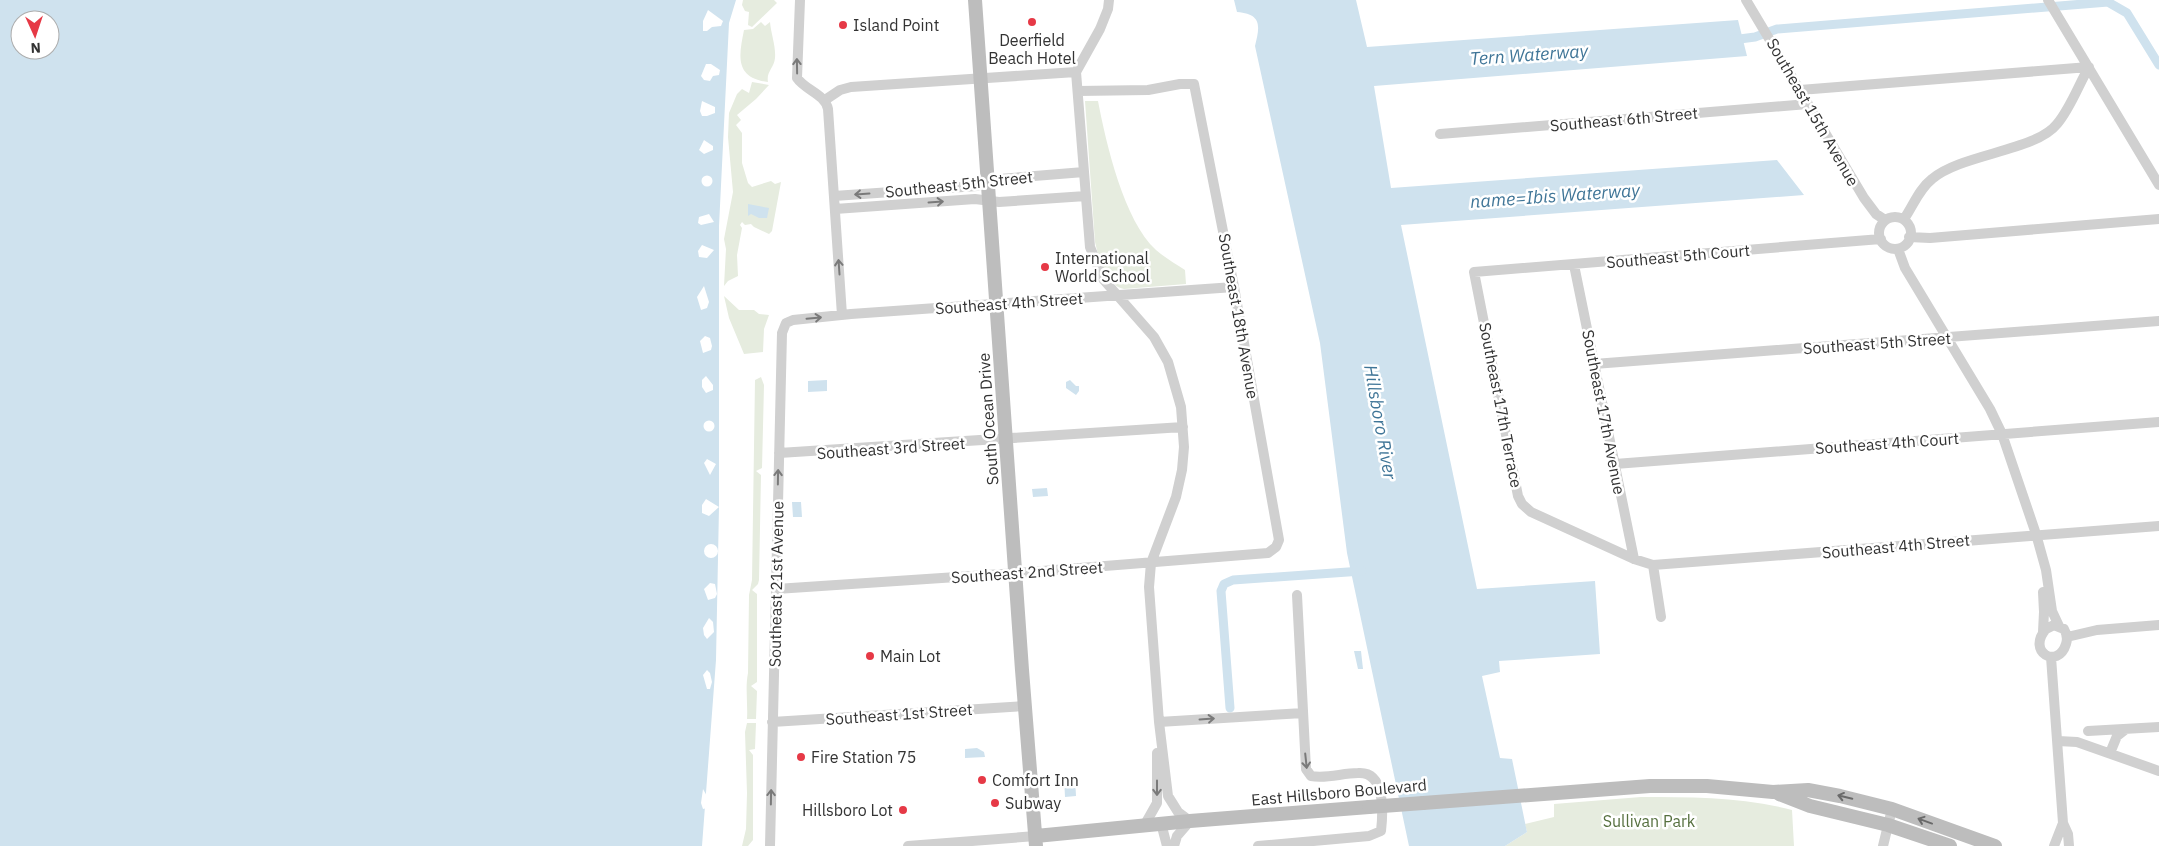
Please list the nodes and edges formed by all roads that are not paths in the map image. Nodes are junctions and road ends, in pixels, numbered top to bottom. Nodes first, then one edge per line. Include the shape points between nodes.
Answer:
1 (800, 0) edge
2 (975, 0) edge
3 (1109, 0) edge
4 (1746, 0) edge
5 (2048, 0) edge
6 (2089, 67) junction
7 (1076, 72) junction
8 (981, 78) junction
9 (1800, 90) junction
10 (1078, 91) junction
11 (825, 100) junction
12 (1808, 104) junction
13 (1440, 134) dead end
14 (1084, 172) junction
15 (988, 182) junction
16 (2159, 185) edge
17 (834, 196) junction
18 (1086, 196) junction
19 (990, 201) junction
20 (835, 209) junction
21 (2159, 219) edge
22 (1884, 220) junction
23 (1904, 220) junction
24 (1909, 237) junction
25 (1881, 239) junction
26 (1898, 249) junction
27 (1574, 265) junction
28 (1474, 272) joint
29 (1234, 287) junction
30 (1116, 296) junction
31 (996, 304) junction
32 (842, 315) junction
33 (2159, 321) edge
34 (786, 324) joint
35 (1947, 338) junction
36 (1594, 364) junction
37 (2159, 422) edge
38 (1183, 428) junction
39 (2002, 434) junction
40 (1007, 440) junction
41 (779, 454) junction
42 (1615, 464) junction
43 (2159, 526) edge
44 (2036, 534) junction
45 (1276, 547) joint
46 (1634, 559) junction
47 (1151, 563) junction
48 (1653, 565) junction
49 (1017, 573) junction
50 (776, 589) junction
51 (1297, 595) dead end
52 (1661, 617) dead end
53 (2059, 626) junction
54 (2159, 626) edge
55 (2043, 632) junction
56 (2068, 637) junction
57 (2051, 657) junction
58 (1025, 706) junction
59 (1303, 713) junction
60 (772, 722) junction
61 (1159, 722) junction
62 (2159, 727) edge
63 (2126, 729) junction
64 (2088, 731) dead end
65 (2058, 741) junction
66 (2110, 754) junction
67 (2159, 771) edge
68 (1773, 792) junction
69 (1892, 809) junction
70 (1190, 821) junction
71 (2063, 823) junction
72 (1161, 824) junction
73 (1888, 825) junction
74 (1144, 826) junction
75 (1036, 841) edge
76 (770, 846) edge
77 (908, 846) edge
78 (1167, 846) edge
79 (1174, 846) edge
80 (1258, 846) edge
81 (1883, 846) edge
82 (1950, 846) edge
83 (1995, 846) edge
84 (2054, 846) edge
85 (2069, 846) edge

11 -> 1 street via 797,78
2 - 8 main road, South Ocean Drive
3 - 7 street via 1100,29
4 - 9 street, Southeast 15th Avenue
5 - 6 street
6 - 9 street
6 - 16 street
6 - 23 street via 2057,124 2029,141 1954,166 1932,178
7 - 8 street
7 - 10 street
8 - 11 street via 851,87
8 - 15 main road, South Ocean Drive
9 - 12 street, Southeast 15th Avenue
10 - 14 street
10 - 29 street, Southeast 18th Avenue via 1148,90 1194,84
11 - 17 street
12 - 13 street, Southeast 6th Street
12 - 22 street, Southeast 15th Avenue via 1864,198
14 - 15 street, Southeast 5th Street via 999,178
14 - 18 street
15 -> 17 street, Southeast 5th Street via 977,186
15 - 19 main road, South Ocean Drive
17 - 20 street
18 - 19 street, Southeast 5th Street
18 - 30 street via 1090,247 1103,279
20 -> 19 street, Southeast 5th Street via 975,199
19 - 31 main road, South Ocean Drive
32 -> 20 street
21 - 24 street via 1930,238
22 - 23 street via 1892,216
22 - 25 street via 1880,228
23 - 24 street
24 - 26 street
25 - 26 street via 1888,248
25 - 27 street, Southeast 5th Court
26 - 35 street via 1905,268
27 - 28 street, Southeast 5th Court
27 - 36 street, Southeast 17th Avenue
28 - 46 street, Southeast 17th Terrace via 1522,504 1531,512
29 - 30 street, Southeast 4th Street
29 - 45 street, Southeast 18th Avenue via 1279,540
30 - 31 street, Southeast 4th Street
30 - 38 street via 1154,337 1168,362 1181,407
31 - 32 street, Southeast 4th Street
31 - 40 main road, South Ocean Drive
34 -> 32 street, Southeast 4th Street via 793,320
33 - 35 street, Southeast 5th Street
34 - 41 street, Southeast 21st Avenue via 782,333
35 - 36 street, Southeast 5th Street
35 - 39 street
36 - 42 street, Southeast 17th Avenue
37 - 39 street, Southeast 4th Court
38 - 40 street, Southeast 3rd Street
38 - 47 street via 1182,470 1176,497
39 - 42 street, Southeast 4th Court
39 - 44 street
40 - 41 street, Southeast 3rd Street
40 - 49 main road, South Ocean Drive
50 -> 41 street, Southeast 21st Avenue
42 - 46 street, Southeast 17th Avenue
43 - 44 street, Southeast 4th Street
44 - 48 street, Southeast 4th Street
44 - 53 street via 2052,611
44 - 55 street via 2044,601
45 - 47 street, Southeast 2nd Street via 1268,553
46 - 48 street, Southeast 4th Street
47 - 49 street, Southeast 2nd Street
47 - 61 street via 1149,588
48 - 52 street
49 - 50 street, Southeast 2nd Street
49 - 58 main road, South Ocean Drive
50 - 60 street, Southeast 21st Avenue
51 - 59 street
53 - 55 street via 2049,627
53 - 56 street
54 - 56 street via 2096,630
55 - 57 street via 2040,649
56 - 57 street via 2064,648 2057,656
57 - 65 street
58 - 60 street, Southeast 1st Street
58 - 75 main road, South Ocean Drive
61 -> 59 street
59 -> 80 street via 1306,769 1311,776 1321,778 1360,772 1374,779 1379,788 1380,831 1369,836
76 -> 60 street, Southeast 21st Avenue
61 - 70 street via 1168,796 1178,812
61 -> 74 street via 1157,804
62 - 63 street
63 - 64 street
63 - 66 street via 2117,736
65 - 66 street via 2077,742
65 - 71 street
66 - 67 street
69 -> 68 main road, East Hillsboro Boulevard via 1808,790
68 - 70 main road, East Hillsboro Boulevard, bridge via 1676,786 1553,792
68 - 73 main road, East Hillsboro Boulevard via 1810,806
69 - 73 street
83 -> 69 main road, East Hillsboro Boulevard
70 - 72 main road, East Hillsboro Boulevard
70 - 79 street via 1177,836
71 - 84 street
71 - 85 street
72 - 74 main road, East Hillsboro Boulevard
72 - 78 street
73 - 81 street
73 - 82 main road, East Hillsboro Boulevard
74 - 75 main road, East Hillsboro Boulevard
75 - 77 street, East Hillsboro Boulevard

